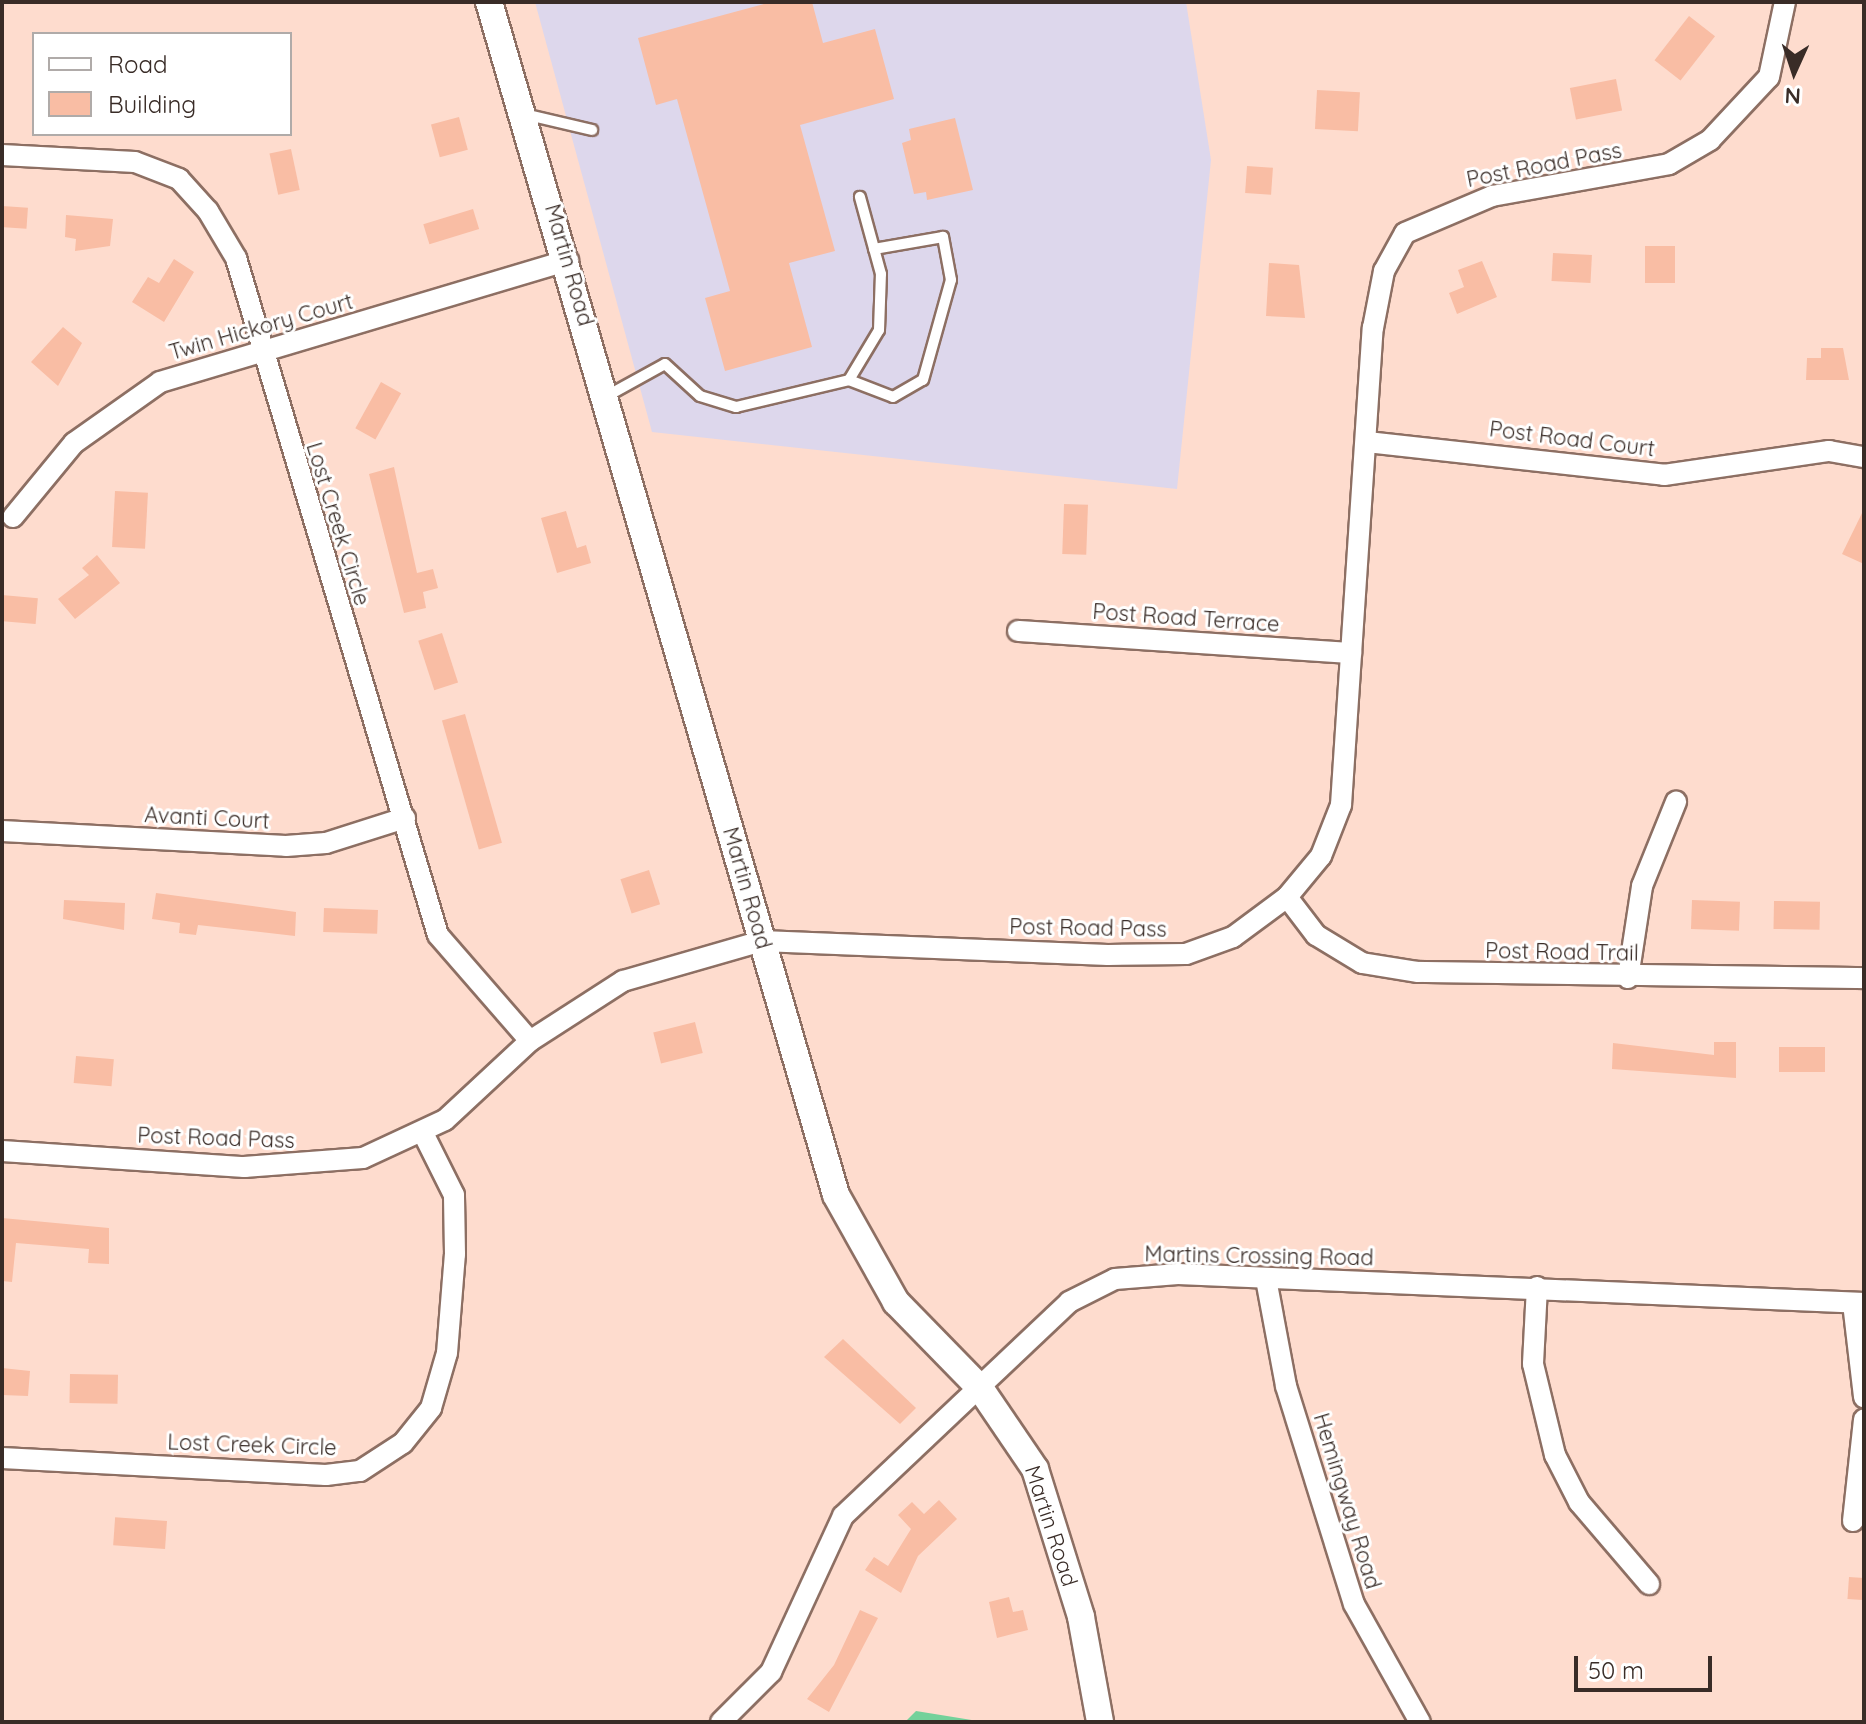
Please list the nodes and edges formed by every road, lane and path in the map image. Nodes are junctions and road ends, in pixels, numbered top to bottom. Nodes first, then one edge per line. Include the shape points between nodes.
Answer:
1 (489, 2) edge
2 (1785, 2) edge
3 (523, 113) junction
4 (592, 130) dead end
5 (2, 155) edge
6 (860, 197) dead end
7 (874, 249) junction
8 (568, 260) junction
9 (260, 353) junction
10 (849, 380) junction
11 (607, 396) junction
12 (1367, 442) junction
13 (1864, 457) edge
14 (13, 517) dead end
15 (1018, 631) dead end
16 (1351, 653) junction
17 (1676, 802) dead end
18 (405, 818) junction
19 (2, 831) edge
20 (1287, 897) junction
21 (762, 941) junction
22 (1628, 978) junction
23 (1864, 978) edge
24 (530, 1041) junction
25 (423, 1133) junction
26 (2, 1151) edge
27 (1266, 1279) junction
28 (1537, 1287) junction
29 (1859, 1303) edge
30 (980, 1388) junction
31 (1864, 1397) edge
32 (1864, 1420) edge
33 (2, 1458) edge
34 (1853, 1521) dead end
35 (1649, 1584) dead end
36 (721, 1722) edge
37 (1100, 1722) edge
38 (1420, 1722) edge

1 - 3 street, Martin Road
2 - 12 street, Post Road Pass via 1769,77 1710,140 1669,164 1492,196 1405,233 1384,271 1373,328
3 - 4 lane
3 - 8 street, Martin Road
5 - 9 street, Lost Creek Circle via 135,162 179,179 236,258
6 - 7 lane
7 - 10 lane via 879,330
7 - 10 lane via 943,237 951,280 923,380 893,397
8 - 9 street, Twin Hickory Court
8 - 11 street, Martin Road
9 - 14 street, Twin Hickory Court via 160,382 74,443
9 - 18 street, Lost Creek Circle
10 - 11 lane via 736,407 700,396 665,364
11 - 21 street, Martin Road
12 - 13 street, Post Road Court via 1664,475 1829,451
12 - 16 street, Post Road Pass
15 - 16 street, Post Road Terrace
16 - 20 street, Post Road Pass via 1341,805 1321,856
17 - 22 street via 1642,886
18 - 19 street, Avanti Court via 326,843 286,846
18 - 24 street, Lost Creek Circle via 438,935
20 - 21 street, Post Road Pass via 1233,937 1186,954
20 - 22 street, Post Road Trail via 1316,935 1362,963 1418,972
21 - 24 street, Post Road Pass via 623,981
21 - 30 street, Martin Road via 805,1101 853,1233 896,1302
22 - 23 street, Post Road Trail
24 - 25 street, Post Road Pass
25 - 26 street, Post Road Pass via 363,1158 321,1164 244,1167
25 - 33 street, Lost Creek Circle via 454,1195 455,1254 447,1353 431,1408 403,1443 360,1471 326,1475
27 - 28 street, Martins Crossing Road
27 - 30 street, Martins Crossing Road via 1115,1279 1069,1302
27 - 38 street, Hemingway Road via 1286,1386 1354,1604 1397,1693
28 - 29 street, Martins Crossing Road
28 - 35 street via 1533,1364 1555,1455 1579,1502
29 - 31 street
30 - 36 street, Martins Crossing Road via 843,1516 771,1672
30 - 37 street, Martin Road via 1035,1469 1081,1617
32 - 34 street

